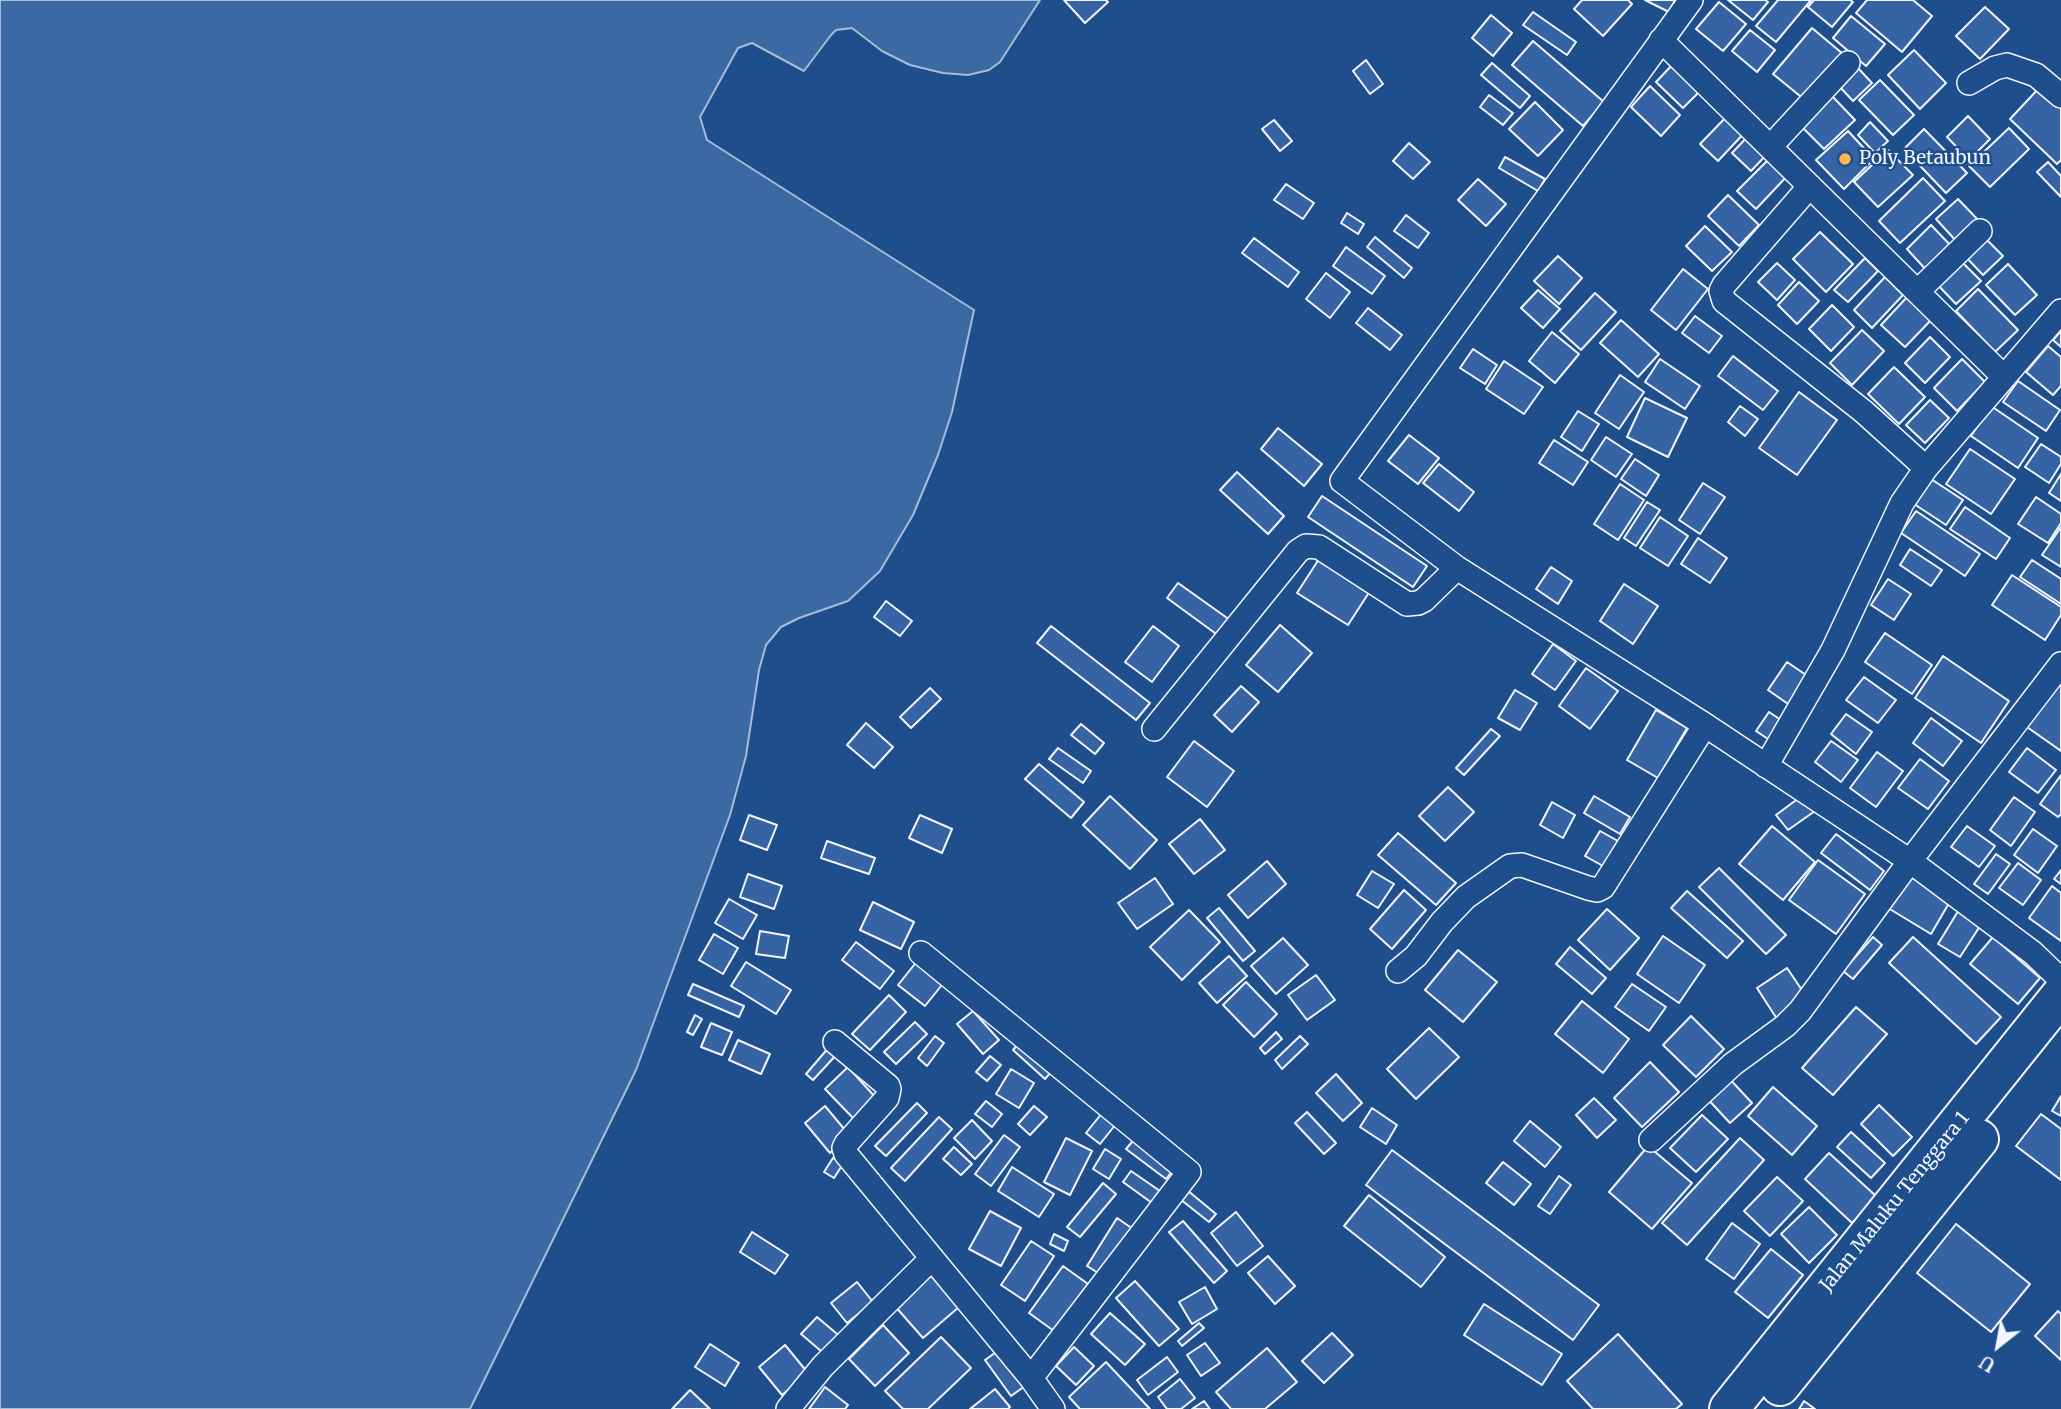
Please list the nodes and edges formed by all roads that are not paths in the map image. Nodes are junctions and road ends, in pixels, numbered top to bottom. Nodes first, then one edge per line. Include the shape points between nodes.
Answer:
1 (1691, 0) edge
2 (1661, 40) junction
3 (1848, 63) dead end
4 (1969, 83) dead end
5 (2061, 96) edge
6 (1770, 147) junction
7 (1810, 186) junction
8 (1980, 231) dead end
9 (1918, 292) junction
10 (2061, 310) edge
11 (2004, 377) junction
12 (1926, 468) junction
13 (1457, 568) junction
14 (2061, 664) edge
15 (1705, 725) junction
16 (1154, 729) dead end
17 (1766, 766) junction
18 (1910, 861) junction
19 (921, 953) dead end
20 (1398, 971) dead end
21 (2061, 980) edge
22 (2061, 995) edge
23 (2061, 1036) edge
24 (835, 1042) dead end
25 (1651, 1140) dead end
26 (932, 1258) junction
27 (1031, 1377) junction
28 (1046, 1406) edge
29 (788, 1409) edge
30 (1729, 1409) edge
31 (1760, 1409) edge

1 - 2 street
2 - 6 street
2 - 13 street via 1342,481
3 - 6 street
4 - 5 street via 2007,65 2036,75
6 - 7 street
7 - 9 street
7 - 12 street via 1724,285 1724,301 1864,412
8 - 9 street
9 - 11 street
10 - 11 street
11 - 12 street
12 - 17 street via 1902,503 1833,650
13 - 15 street
13 - 16 street via 1424,600 1407,604 1319,547 1306,546
14 - 18 street
15 - 17 street
15 - 20 street via 1603,887 1588,888 1522,865 1510,866 1466,897
17 - 18 street
18 - 21 street via 2033,953
18 - 25 street via 1800,1011 1733,1063
19 - 27 street via 1189,1172
22 - 30 highway, Jalan Maluku Tenggara 1
23 - 31 highway, Jalan Maluku Tenggara 1
24 - 26 street via 890,1090 846,1144 846,1154
26 - 27 street
26 - 29 street via 823,1366
27 - 28 street

